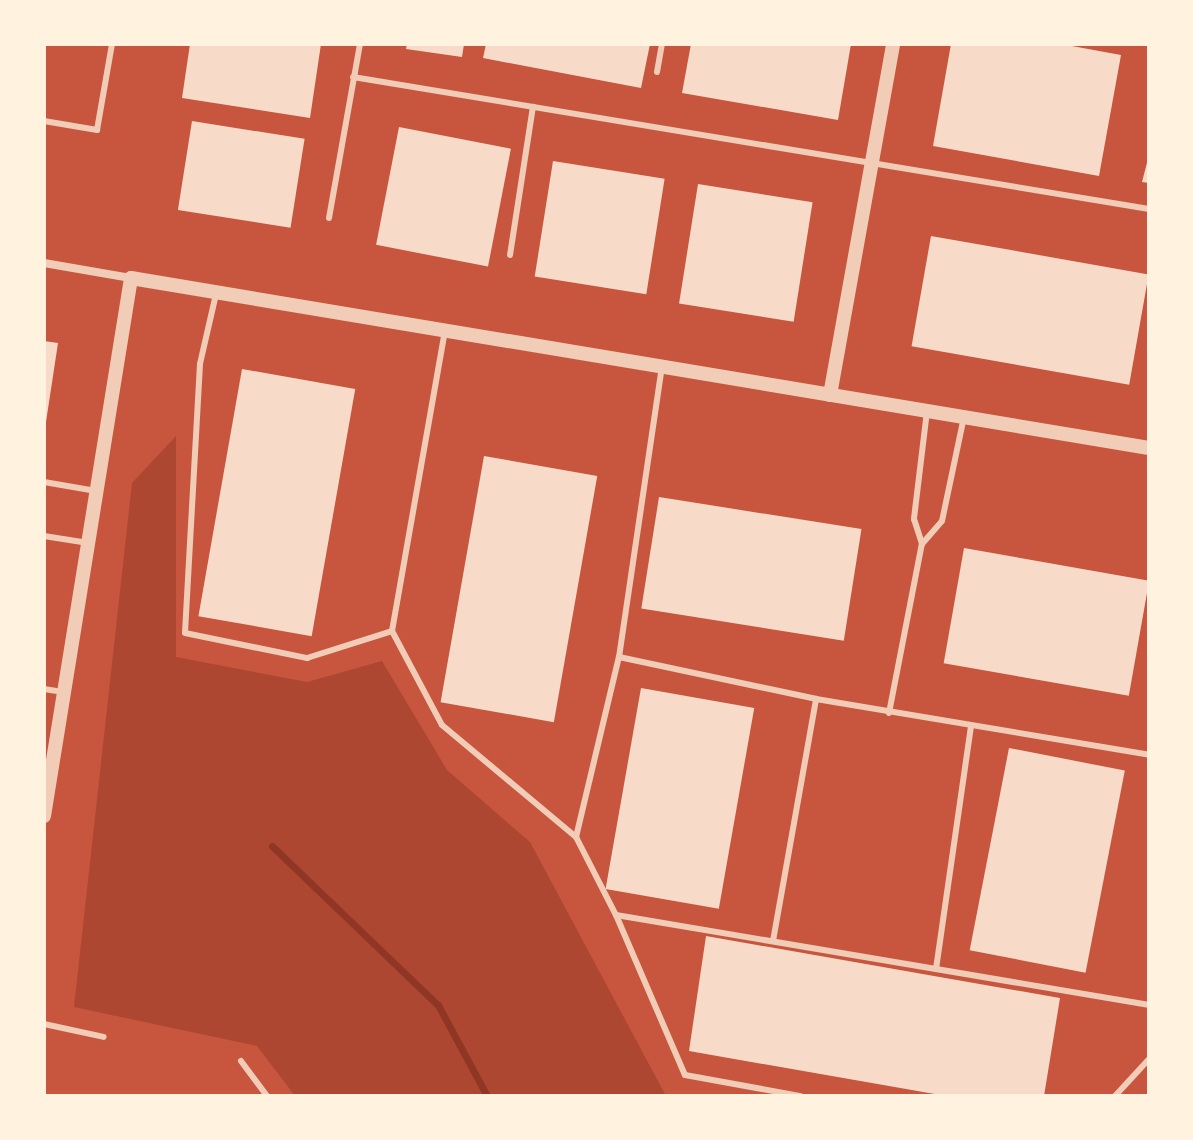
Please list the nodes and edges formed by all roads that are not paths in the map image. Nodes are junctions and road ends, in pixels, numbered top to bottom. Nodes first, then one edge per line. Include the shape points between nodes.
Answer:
1 (112, 44) edge
2 (360, 44) edge
3 (662, 44) edge
4 (893, 44) edge
5 (657, 72) dead end
6 (353, 77) junction
7 (533, 107) junction
8 (44, 121) edge
9 (872, 162) junction
10 (1149, 209) edge
11 (329, 218) dead end
12 (510, 255) dead end
13 (44, 263) edge
14 (131, 278) junction
15 (216, 292) junction
16 (445, 331) junction
17 (662, 366) junction
18 (830, 395) junction
19 (927, 411) junction
20 (964, 417) junction
21 (1149, 448) edge
22 (44, 482) edge
23 (97, 491) junction
24 (44, 536) edge
25 (88, 543) junction
26 (922, 544) junction
27 (392, 631) junction
28 (619, 657) junction
29 (44, 689) edge
30 (64, 692) junction
31 (816, 699) junction
32 (889, 713) junction
33 (971, 727) junction
34 (50, 746) edge
35 (1149, 755) edge
36 (44, 816) edge
37 (576, 837) junction
38 (616, 915) junction
39 (773, 941) junction
40 (936, 969) junction
41 (1149, 1005) edge
42 (44, 1024) edge
43 (104, 1037) dead end
44 (1149, 1059) edge
45 (241, 1061) dead end
46 (267, 1096) edge
47 (801, 1096) edge
48 (1115, 1096) edge

1 - 8 lane via 97,130
2 - 6 lane
3 - 5 lane
4 - 9 street
6 - 7 lane
6 - 11 lane
7 - 9 lane
7 - 12 lane
9 - 10 lane
9 - 18 street
13 - 14 street
14 - 15 street
14 - 23 street
15 - 16 street
15 - 27 lane via 200,364 185,633 307,658
16 - 17 street
16 - 27 lane
17 - 18 street
17 - 28 lane
18 - 19 street
19 - 20 street
19 - 26 lane via 914,519
20 - 21 street
20 - 26 lane via 942,521
22 - 23 lane
23 - 25 street
24 - 25 lane
25 - 30 street
26 - 32 lane
27 - 37 lane via 442,725
28 - 31 lane
28 - 37 lane
29 - 30 lane
30 - 34 street
31 - 32 lane
31 - 39 lane
32 - 33 lane
33 - 35 lane
33 - 40 lane
34 - 36 street
37 - 38 lane
38 - 39 lane
38 - 47 lane via 685,1075
39 - 40 lane
40 - 41 lane
42 - 43 lane
44 - 48 lane
45 - 46 lane

